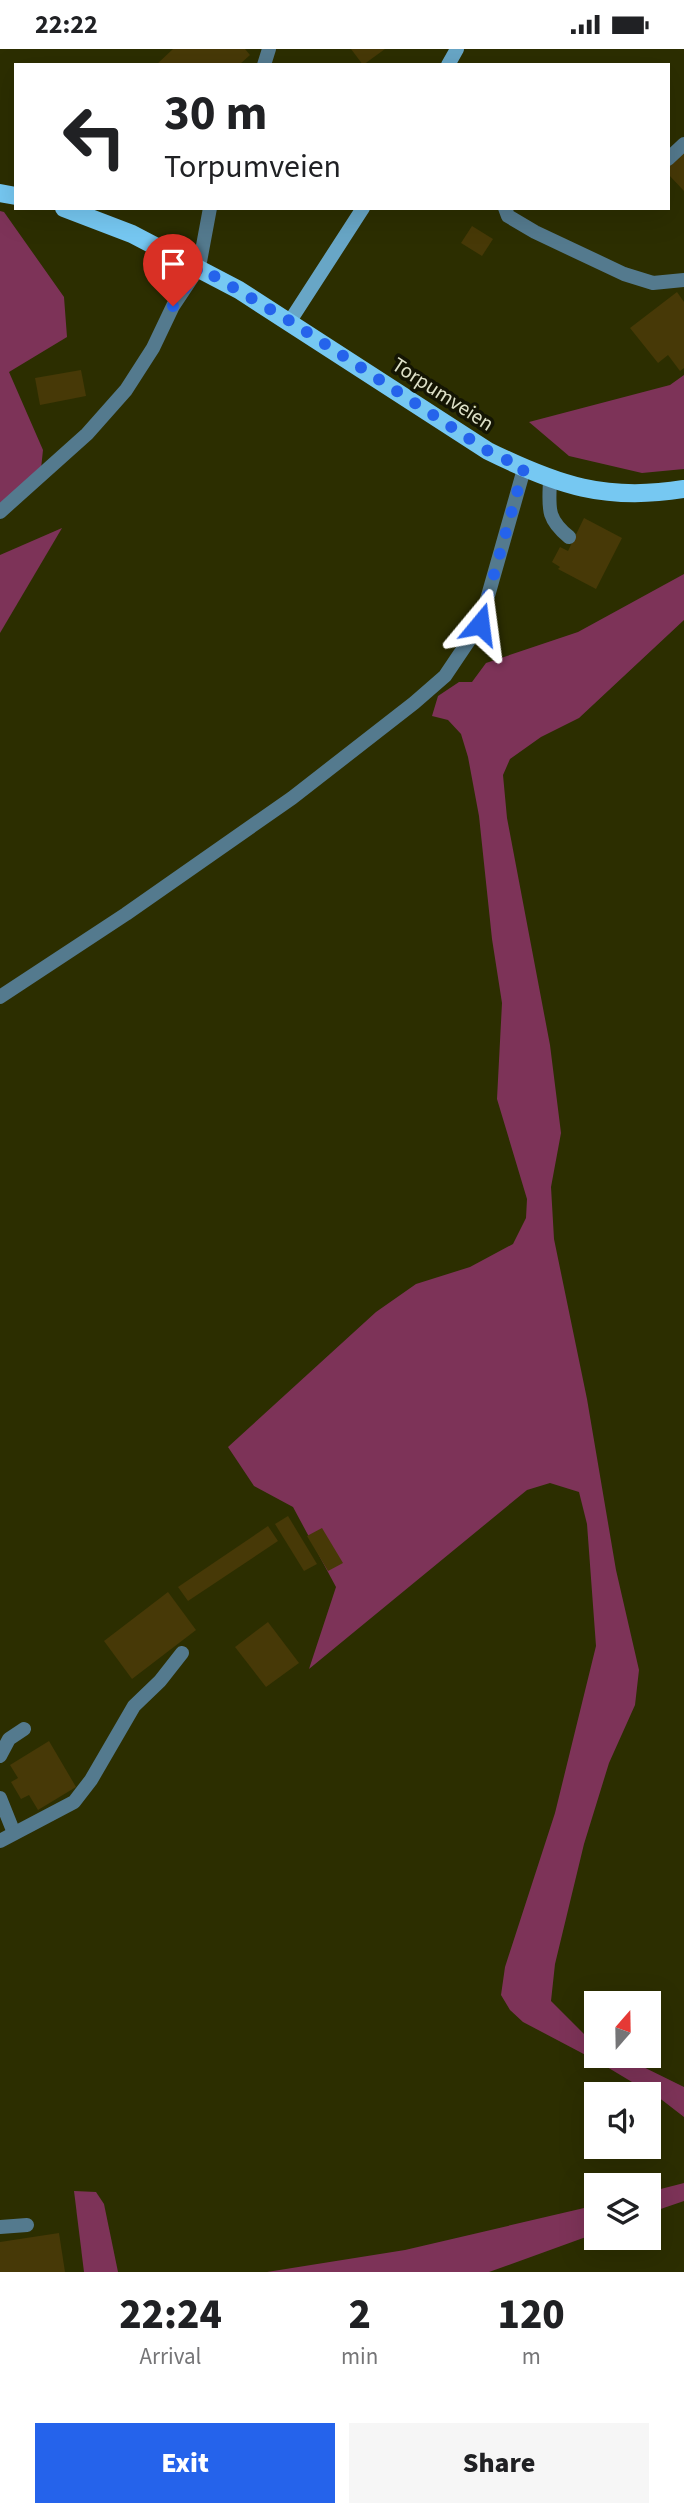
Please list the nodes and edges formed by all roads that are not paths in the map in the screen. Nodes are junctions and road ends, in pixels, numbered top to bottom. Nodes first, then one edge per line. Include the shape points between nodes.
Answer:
1 (684, 144) edge
2 (670, 157) edge
3 (69, 210) edge
4 (210, 210) edge
5 (362, 210) edge
6 (506, 210) edge
7 (199, 267) junction
8 (684, 280) edge
9 (290, 321) junction
10 (524, 468) junction
11 (550, 480) junction
12 (684, 489) edge
13 (0, 512) edge
14 (569, 537) dead end
15 (0, 997) edge
16 (182, 1653) dead end
17 (24, 1729) dead end
18 (0, 1756) edge
19 (0, 1798) edge
20 (14, 1833) junction
21 (0, 1841) edge
22 (27, 2225) dead end
23 (0, 2227) edge

1 - 2 street
3 - 7 main road, Torpumveien
4 - 7 street
5 - 9 main road
6 - 8 street via 535,232 624,274 653,282
7 - 9 main road, Torpumveien
7 - 13 street via 126,390 87,434
9 - 10 main road, Torpumveien via 488,451
10 - 11 main road, Torpumveien
10 - 15 street via 480,624 445,675 292,798
11 - 12 main road, Torpumveien via 603,492
11 - 14 street via 549,507 555,525
16 - 20 street via 134,1706 74,1802
17 - 18 street via 9,1739
19 - 20 street
20 - 21 street
22 - 23 street

